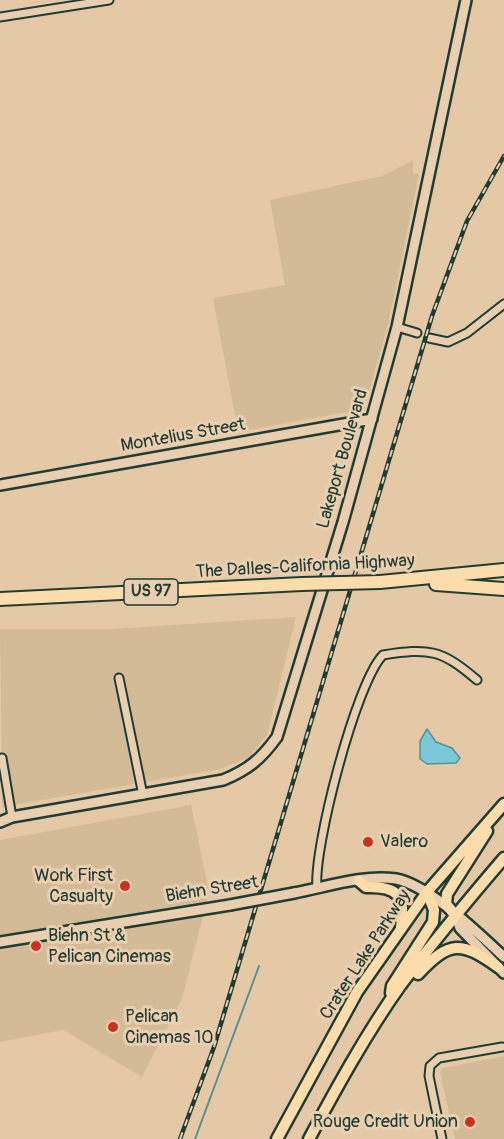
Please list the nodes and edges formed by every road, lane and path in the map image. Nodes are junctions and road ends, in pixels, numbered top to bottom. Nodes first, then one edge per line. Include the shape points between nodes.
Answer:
1 (109, 0) edge
2 (466, 0) edge
3 (80, 3) edge
4 (0, 17) edge
5 (504, 304) edge
6 (396, 327) junction
7 (417, 333) dead end
8 (429, 338) dead end
9 (372, 419) junction
10 (0, 485) edge
11 (504, 570) edge
12 (504, 579) edge
13 (405, 581) junction
14 (504, 589) edge
15 (0, 599) edge
16 (119, 678) dead end
17 (477, 680) dead end
18 (2, 758) dead end
19 (143, 795) junction
20 (504, 804) edge
21 (494, 815) junction
22 (12, 817) junction
23 (0, 822) edge
24 (504, 858) edge
25 (359, 881) junction
26 (317, 888) junction
27 (427, 892) junction
28 (454, 915) junction
29 (401, 929) junction
30 (0, 942) edge
31 (502, 966) edge
32 (390, 1002) junction
33 (502, 1047) dead end
34 (277, 1139) edge
35 (309, 1139) edge
36 (442, 1139) edge

1 - 3 street
2 - 6 street, Lakeport Boulevard
3 - 4 street
5 - 8 street via 467,333 448,342
6 - 7 street
6 - 9 street, Lakeport Boulevard
9 - 10 street, Montelius Street
9 - 19 street, Lakeport Boulevard via 277,737 263,757 246,771 223,780
11 - 13 highway, The Dalles-California Highway / US 97
12 - 13 highway, US 97
13 - 14 highway
13 - 15 highway, The Dalles-California Highway / US 97, bridge
16 - 19 street
17 - 26 street via 437,652 383,655 374,664 362,689 327,812 317,859
18 - 22 street
19 - 22 street, Lakeport Boulevard
20 - 21 main road, Crater Lake Parkway
21 - 27 main road, Crater Lake Parkway
21 - 28 main road via 447,894 446,904
22 - 23 street, Lakeport Boulevard
24 - 28 main road
25 - 26 street, Biehn Street
25 - 27 street, Biehn Street via 395,879
25 - 29 main road via 366,887 385,887 399,897 404,911
26 - 30 street, Biehn Street, bridge
27 - 28 street, Biehn Street
27 - 29 main road, Crater Lake Parkway
27 - 32 main road via 434,910 433,922 392,986
28 - 31 street, Biehn Street via 467,922
28 - 32 main road
29 - 34 main road, Crater Lake Parkway via 357,992
31 - 32 main road via 465,947 446,949 433,957
32 - 35 main road via 342,1077
33 - 36 street via 434,1061 429,1076

